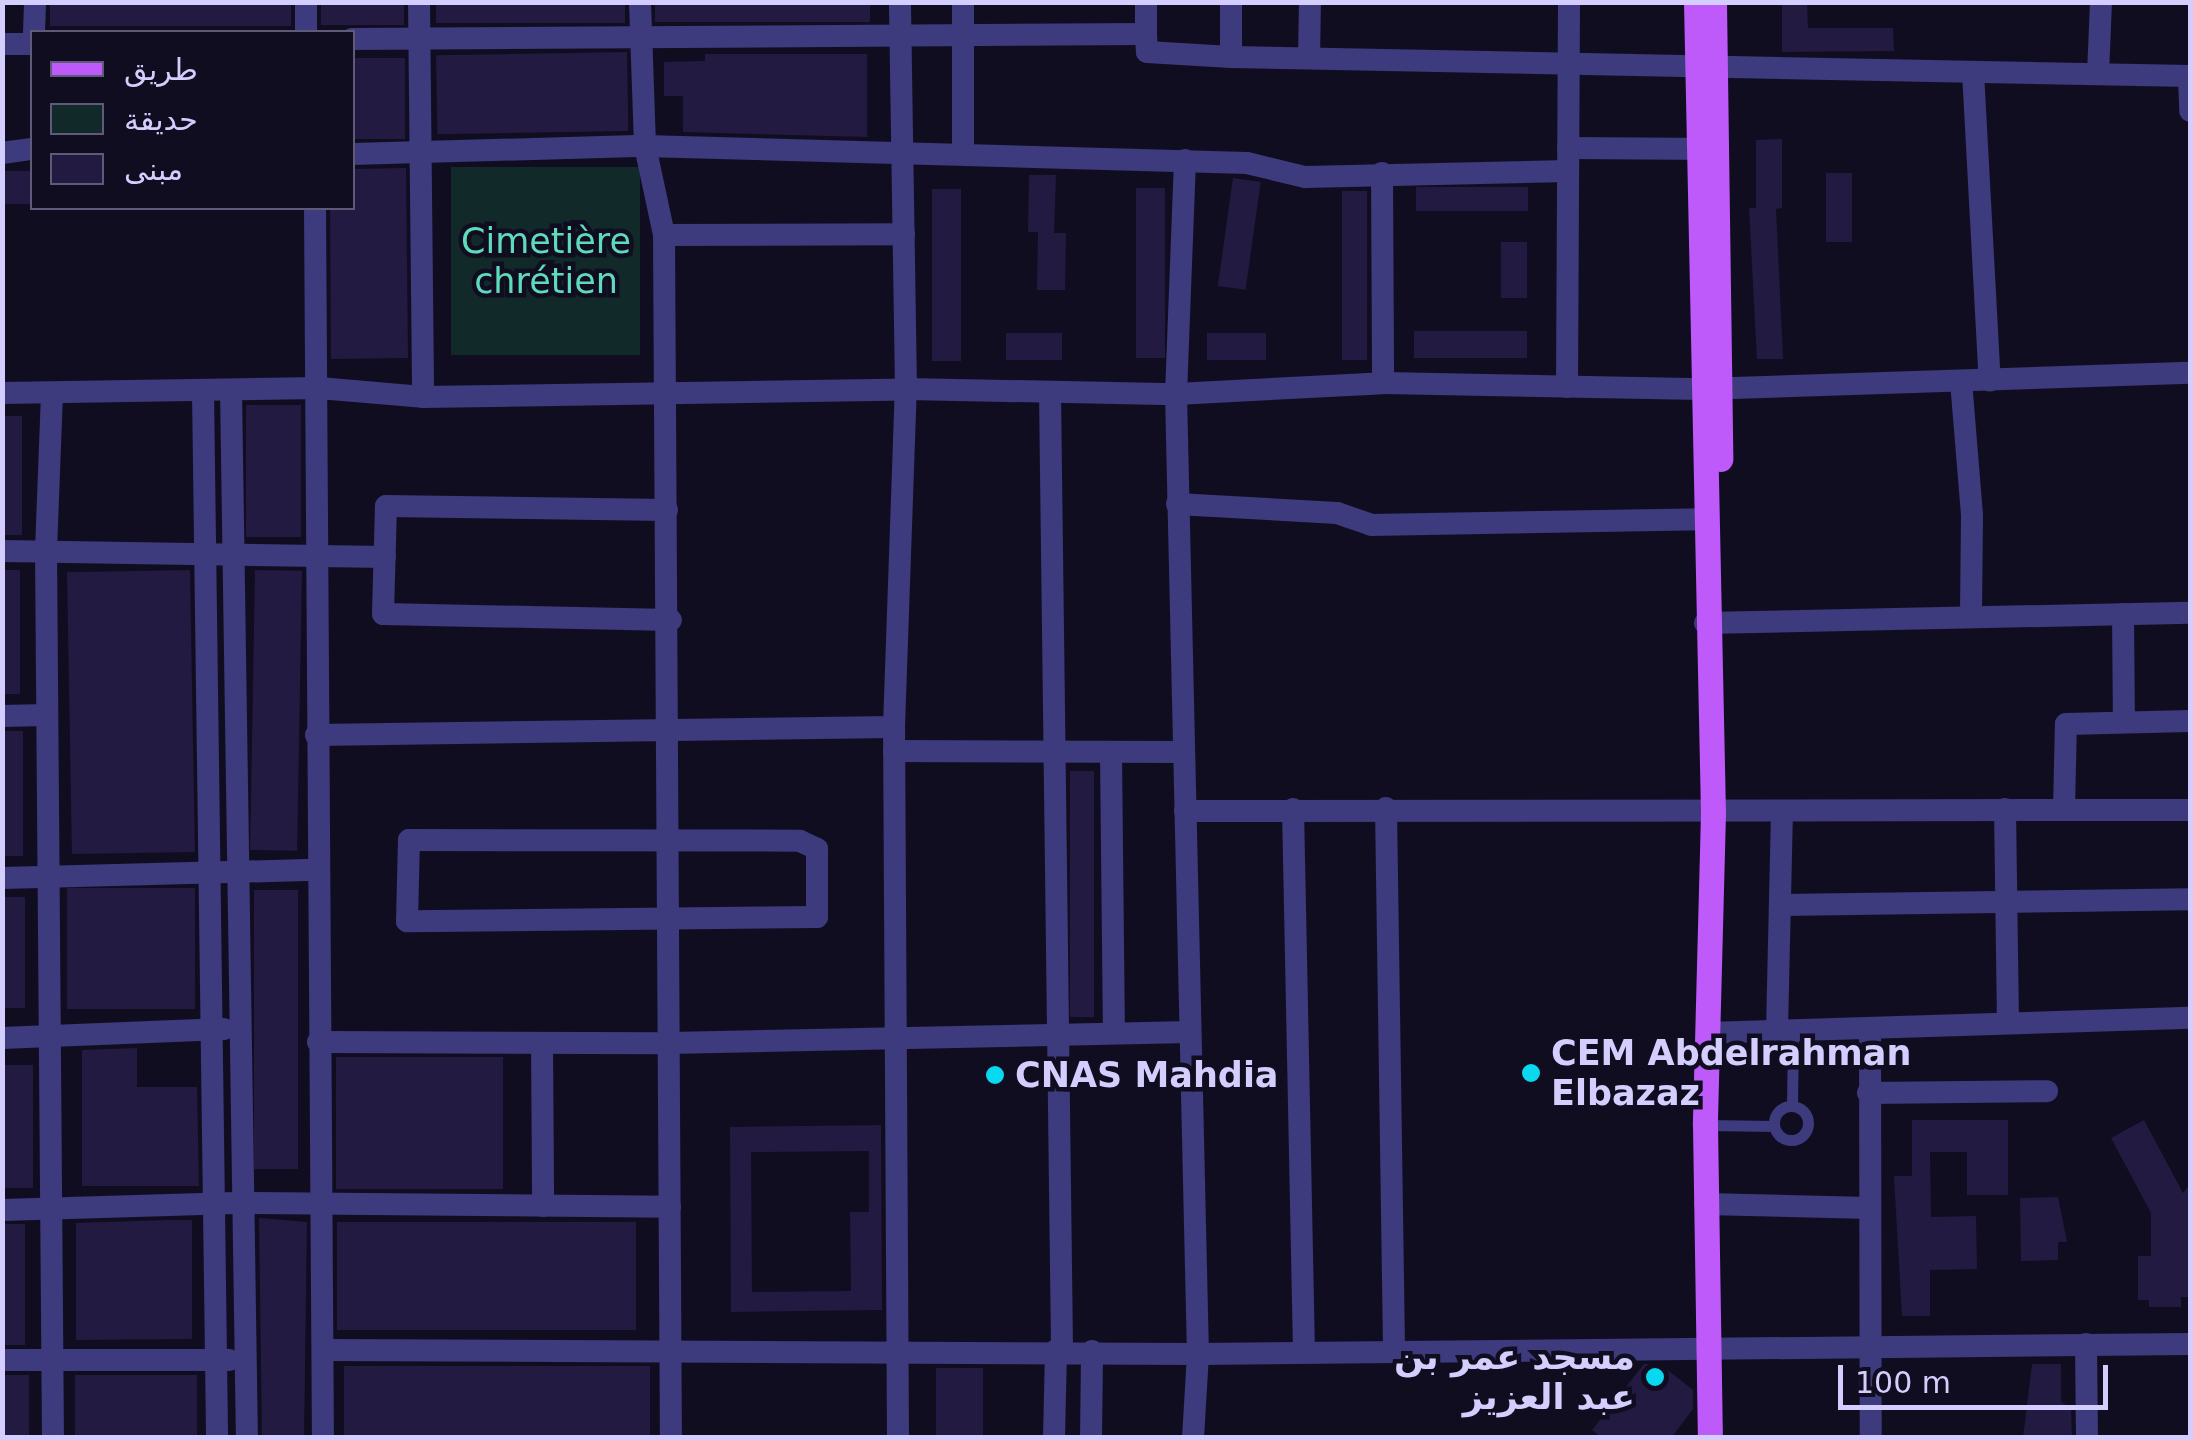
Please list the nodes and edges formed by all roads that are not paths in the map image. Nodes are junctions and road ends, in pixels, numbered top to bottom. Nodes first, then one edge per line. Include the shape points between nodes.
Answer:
1 (35, 2) edge
2 (306, 2) edge
3 (419, 2) edge
4 (640, 2) edge
5 (900, 2) edge
6 (963, 2) edge
7 (1146, 2) edge
8 (1231, 2) edge
9 (1310, 2) edge
10 (1569, 2) edge
11 (1696, 2) edge
12 (1714, 2) edge
13 (2101, 2) edge
14 (34, 30) edge
15 (306, 30) edge
16 (900, 34) junction
17 (963, 34) junction
18 (1146, 34) junction
19 (640, 38) junction
20 (355, 39) edge
21 (419, 43) junction
22 (2, 44) edge
23 (30, 44) edge
24 (1231, 57) junction
25 (1309, 58) junction
26 (1568, 60) junction
27 (1706, 70) junction
28 (1974, 72) junction
29 (2098, 74) junction
30 (2190, 76) edge
31 (2190, 110) edge
32 (645, 146) junction
33 (30, 149) edge
34 (1706, 150) junction
35 (902, 152) junction
36 (964, 152) junction
37 (2, 154) edge
38 (355, 154) edge
39 (425, 155) junction
40 (1568, 159) junction
41 (1185, 160) junction
42 (1382, 173) junction
43 (315, 210) edge
44 (904, 234) junction
45 (664, 235) junction
46 (2190, 374) edge
47 (1961, 381) junction
48 (1990, 381) junction
49 (1383, 383) junction
50 (1566, 386) junction
51 (319, 388) junction
52 (906, 389) junction
53 (1711, 389) junction
54 (231, 390) junction
55 (203, 391) junction
56 (1050, 392) junction
57 (2, 394) edge
58 (52, 394) junction
59 (661, 394) junction
60 (1176, 394) junction
61 (424, 397) junction
62 (1177, 504) junction
63 (666, 510) junction
64 (1704, 518) junction
65 (46, 550) junction
66 (2, 551) edge
67 (205, 552) junction
68 (234, 553) junction
69 (318, 555) junction
70 (384, 556) junction
71 (2190, 613) edge
72 (2122, 614) junction
73 (1971, 617) junction
74 (670, 620) junction
75 (1712, 623) junction
76 (47, 715) junction
77 (2, 716) edge
78 (2190, 721) edge
79 (2124, 722) junction
80 (670, 728) junction
81 (316, 735) junction
82 (894, 739) junction
83 (1184, 752) junction
84 (1111, 753) junction
85 (1054, 755) junction
86 (1293, 808) junction
87 (1386, 808) junction
88 (2005, 809) junction
89 (2064, 809) junction
90 (2190, 810) edge
91 (1185, 811) junction
92 (1713, 813) junction
93 (1782, 816) junction
94 (670, 841) junction
95 (209, 869) junction
96 (239, 870) junction
97 (314, 870) junction
98 (2, 878) edge
99 (48, 878) junction
100 (2190, 899) edge
101 (2006, 902) junction
102 (1782, 905) junction
103 (670, 921) junction
104 (2190, 1018) edge
105 (2008, 1022) junction
106 (211, 1029) junction
107 (1870, 1029) junction
108 (241, 1030) junction
109 (1786, 1030) junction
110 (1114, 1031) junction
111 (1190, 1032) junction
112 (1060, 1033) junction
113 (1707, 1033) junction
114 (49, 1036) junction
115 (895, 1037) junction
116 (2, 1038) edge
117 (318, 1042) junction
118 (542, 1043) junction
119 (670, 1043) junction
120 (2047, 1090) dead end
121 (1868, 1093) junction
122 (1792, 1106) junction
123 (1704, 1125) junction
124 (1774, 1126) junction
125 (244, 1203) junction
126 (1705, 1204) junction
127 (214, 1206) junction
128 (321, 1206) junction
129 (543, 1206) junction
130 (670, 1207) junction
131 (1869, 1208) junction
132 (50, 1209) junction
133 (2, 1210) edge
134 (1870, 1344) junction
135 (2086, 1344) junction
136 (2190, 1344) edge
137 (1709, 1346) junction
138 (896, 1348) junction
139 (324, 1350) junction
140 (1059, 1350) junction
141 (1394, 1350) junction
142 (1092, 1351) junction
143 (1304, 1352) junction
144 (670, 1354) junction
145 (1198, 1354) junction
146 (52, 1359) junction
147 (216, 1359) junction
148 (2, 1360) edge
149 (246, 1360) junction
150 (53, 1438) edge
151 (217, 1438) edge
152 (248, 1438) edge
153 (324, 1438) edge
154 (671, 1438) edge
155 (898, 1438) edge
156 (1054, 1438) edge
157 (1091, 1438) edge
158 (1193, 1438) edge
159 (1710, 1438) edge
160 (1871, 1438) edge
161 (2087, 1438) edge

1 - 14 street
2 - 15 street
3 - 21 street
4 - 19 street
5 - 16 street
6 - 17 street
7 - 18 street
8 - 24 street
9 - 25 street
10 - 26 street
11 - 27 main road
12 - 27 main road
13 - 29 street
16 - 17 street
16 - 19 street
16 - 35 street
17 - 18 street
17 - 36 street
18 - 24 street via 1148,52
19 - 21 street
19 - 32 street
20 - 21 street
21 - 39 street
22 - 23 street
24 - 25 street
25 - 26 street
26 - 27 street
26 - 40 street
27 - 28 street
27 - 34 main road
28 - 29 street
28 - 48 street
29 - 30 street
30 - 31 street
32 - 35 street
32 - 39 street
32 - 45 street
33 - 37 street
34 - 40 street
34 - 53 main road
35 - 36 street
35 - 44 street
36 - 41 street
38 - 39 street
39 - 61 street
40 - 42 street
40 - 50 street
41 - 42 street via 1247,163 1305,177
41 - 60 street
42 - 49 street
43 - 51 street
44 - 45 street
44 - 52 street
45 - 59 street
46 - 48 street
47 - 48 street
47 - 53 street
47 - 73 street via 1972,516
49 - 50 street
49 - 60 street
50 - 53 street
51 - 54 street
51 - 61 street
51 - 69 street
52 - 56 street
52 - 59 street
52 - 82 street
53 - 64 main road
53 - 75 main road
54 - 55 street
54 - 68 street
55 - 58 street
55 - 67 street
56 - 60 street
56 - 85 street
57 - 58 street
58 - 65 street
59 - 61 street
59 - 63 street
60 - 62 street
62 - 64 street via 1337,513 1370,525
62 - 83 street
63 - 70 street via 386,506
63 - 74 street
64 - 75 main road
65 - 66 street
65 - 67 street
65 - 76 street
67 - 68 street
67 - 95 street
68 - 69 street
68 - 96 street
69 - 70 street
69 - 81 street
70 - 74 street via 383,614
71 - 72 street
72 - 73 street
72 - 79 street
73 - 75 street
74 - 80 street
75 - 92 main road
76 - 77 street
76 - 99 street
78 - 79 street
79 - 89 street via 2066,724
80 - 81 street
80 - 82 street
80 - 94 street
81 - 97 street
82 - 85 street
82 - 115 street
83 - 84 street
83 - 91 street
84 - 85 street
84 - 110 street
85 - 112 street
86 - 87 street
86 - 91 street
86 - 143 street
87 - 92 street
87 - 141 street
88 - 89 street
88 - 93 street
88 - 101 street
89 - 90 street
91 - 111 street
92 - 93 street
92 - 113 main road
93 - 102 street
94 - 103 street
94 - 103 street via 800,841 818,849 817,917
94 - 103 street via 409,840 407,921
95 - 96 street
95 - 99 street
95 - 106 street
96 - 97 street
96 - 108 street
97 - 117 street
98 - 99 street
99 - 114 street
100 - 101 street
101 - 102 street
101 - 105 street
102 - 109 street
103 - 119 street
104 - 105 street
105 - 107 street
106 - 108 street
106 - 114 street
106 - 127 street
107 - 109 street
107 - 121 street
108 - 125 street
109 - 113 street
109 - 122 lane
110 - 111 street
110 - 112 street
111 - 145 street
112 - 115 street
112 - 140 street
113 - 123 main road
114 - 116 street
114 - 132 street
115 - 119 street
115 - 138 street
117 - 118 street
117 - 128 street
118 - 119 street
118 - 129 street
119 - 130 street
120 - 121 street
121 - 131 street
122 - 124 lane via 1777,1113
122 - 124 lane via 1806,1114 1804,1136 1788,1140
123 - 124 lane
123 - 126 main road
125 - 127 street
125 - 128 street
125 - 149 street
126 - 131 street
126 - 137 main road
127 - 132 street
127 - 147 street
128 - 129 street
128 - 139 street
129 - 130 street
130 - 144 street
131 - 134 street
132 - 133 street
132 - 146 street
134 - 135 street
134 - 137 street
134 - 160 street
135 - 136 street
135 - 161 street
137 - 141 street
137 - 159 main road
138 - 140 street
138 - 144 street
138 - 155 street
139 - 144 street
139 - 153 street
140 - 142 street
140 - 156 street
141 - 143 street
142 - 145 street
142 - 157 street
143 - 145 street
144 - 154 street
145 - 158 street
146 - 147 street
146 - 148 street
146 - 150 street
147 - 149 street
147 - 151 street
149 - 152 street

